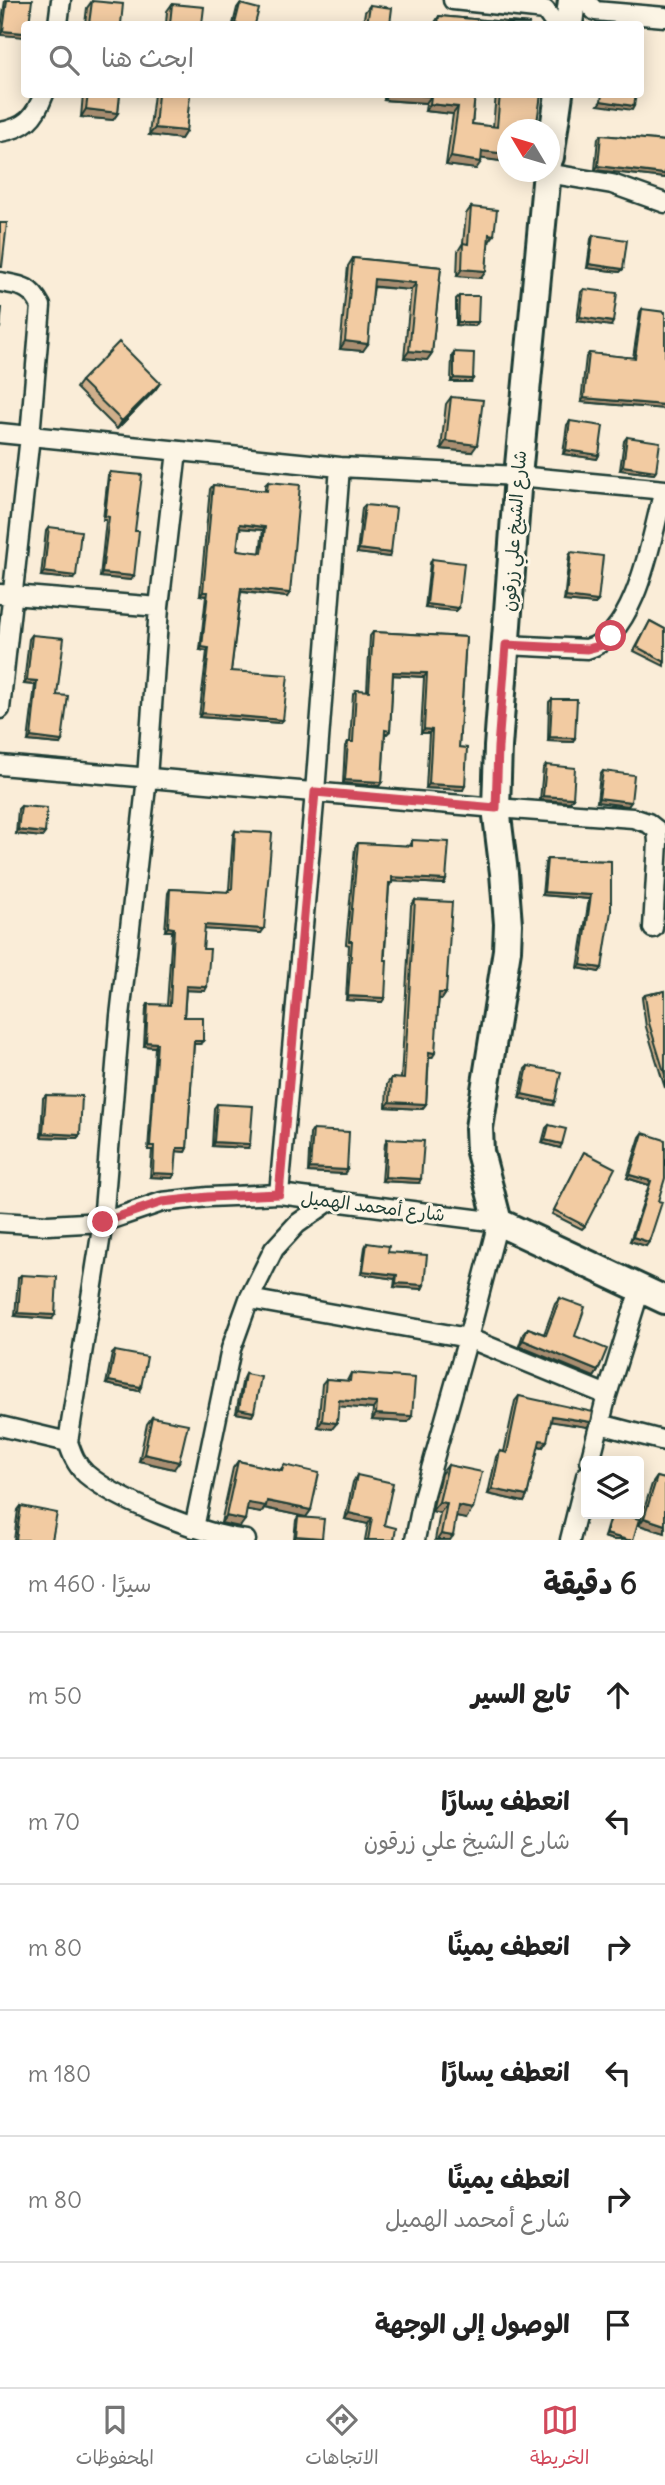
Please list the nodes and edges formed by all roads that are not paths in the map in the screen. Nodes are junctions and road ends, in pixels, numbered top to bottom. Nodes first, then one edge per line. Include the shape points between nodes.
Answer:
1 (61, 0) edge
2 (453, 0) edge
3 (584, 4) edge
4 (553, 11) edge
5 (665, 18) edge
6 (58, 21) edge
7 (571, 21) edge
8 (42, 98) edge
9 (558, 98) edge
10 (555, 119) edge
11 (0, 132) edge
12 (560, 170) edge
13 (547, 182) edge
14 (665, 203) edge
15 (0, 282) edge
16 (0, 433) edge
17 (30, 436) junction
18 (177, 451) junction
19 (340, 467) junction
20 (518, 476) junction
21 (664, 490) edge
22 (6, 595) edge
23 (159, 607) junction
24 (506, 645) junction
25 (0, 709) edge
26 (0, 765) edge
27 (147, 778) junction
28 (315, 792) junction
29 (496, 808) junction
30 (653, 928) dead end
31 (279, 1194) junction
32 (331, 1200) junction
33 (0, 1222) edge
34 (103, 1222) junction
35 (498, 1222) junction
36 (639, 1289) junction
37 (249, 1299) junction
38 (665, 1300) edge
39 (468, 1338) junction
40 (607, 1395) junction
41 (600, 1424) junction
42 (0, 1426) edge
43 (665, 1441) edge
44 (68, 1442) junction
45 (591, 1456) edge
46 (581, 1496) edge
47 (194, 1528) junction
48 (246, 1540) edge
49 (415, 1540) edge
50 (570, 1540) edge

1 - 6 street
2 - 4 street
3 - 5 street
3 - 7 main road
8 - 11 street via 37,112 17,129
9 - 10 main road, شارع الشيخ علي زرقون
12 - 14 street
13 - 20 main road, شارع الشيخ علي زرقون
15 - 17 street via 25,287 41,306
16 - 17 street
17 - 18 street
17 - 22 street
18 - 19 street
18 - 23 street
19 - 20 street
19 - 28 street
20 - 21 street
20 - 24 main road, شارع الشيخ علي زرقون
21 - 24 street via 637,590 611,636 587,649
22 - 23 street
22 - 25 street
23 - 27 street
24 - 29 main road, شارع الشيخ علي زرقون
26 - 27 street
27 - 28 street
27 - 34 street
28 - 29 street
28 - 31 street
29 - 30 street via 633,818 648,823 657,830 658,842
29 - 35 main road, شارع الشيخ علي زرقون via 508,950 479,1128 480,1152
31 - 32 street, شارع أمحمد الهميل
31 - 34 street, شارع أمحمد الهميل via 162,1202
32 - 35 street, شارع أمحمد الهميل
32 - 37 street via 297,1224 274,1248
33 - 34 street, شارع أمحمد الهميل
34 - 44 street
35 - 36 main road
35 - 39 street
36 - 38 main road
36 - 40 street
37 - 39 street
37 - 47 street via 231,1349
39 - 40 street
39 - 49 street
40 - 41 street
41 - 43 street
41 - 45 street
42 - 44 street
44 - 47 street via 73,1459 86,1474
46 - 50 street
47 - 48 street

